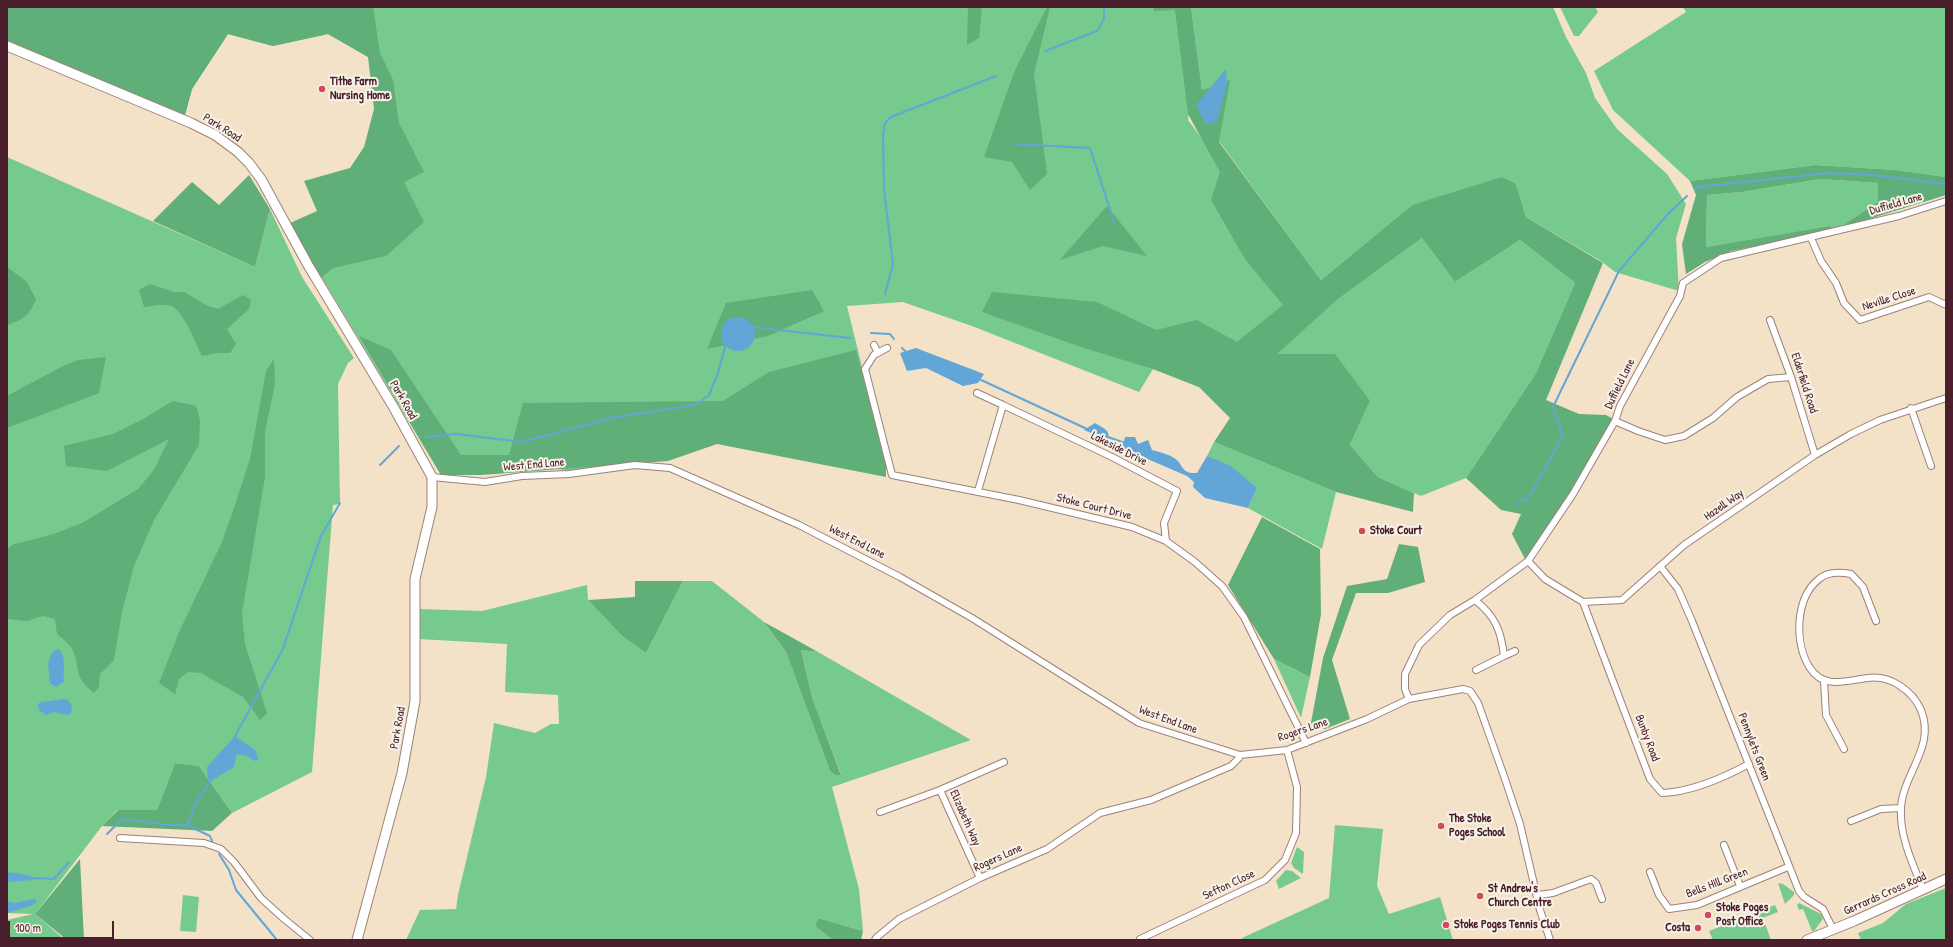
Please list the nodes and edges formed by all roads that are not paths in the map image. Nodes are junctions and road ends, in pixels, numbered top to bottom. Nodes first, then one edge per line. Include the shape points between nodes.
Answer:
1 (7, 46) edge
2 (1946, 201) edge
3 (1811, 238) junction
4 (1946, 305) edge
5 (1770, 320) dead end
6 (874, 345) dead end
7 (887, 348) dead end
8 (876, 354) junction
9 (1791, 376) junction
10 (977, 393) dead end
11 (1946, 398) edge
12 (1003, 405) junction
13 (1911, 408) junction
14 (1615, 421) junction
15 (1815, 455) junction
16 (1931, 466) dead end
17 (432, 477) junction
18 (978, 491) junction
19 (1166, 541) junction
20 (1528, 561) junction
21 (1660, 566) junction
22 (1475, 600) junction
23 (1583, 602) junction
24 (1876, 621) dead end
25 (1515, 651) dead end
26 (1504, 656) junction
27 (1476, 670) dead end
28 (1824, 681) junction
29 (1409, 699) junction
30 (1306, 743) junction
31 (1844, 748) dead end
32 (1287, 750) junction
33 (1240, 755) junction
34 (1004, 762) dead end
35 (1749, 764) junction
36 (940, 790) junction
37 (1901, 808) junction
38 (880, 812) dead end
39 (1851, 821) dead end
40 (120, 838) dead end
41 (1724, 846) dead end
42 (1788, 867) junction
43 (1650, 872) dead end
44 (980, 878) junction
45 (1946, 879) edge
46 (1740, 886) junction
47 (1923, 889) junction
48 (1538, 895) junction
49 (1602, 899) dead end
50 (1833, 930) junction
51 (878, 939) edge
52 (1140, 939) edge
53 (310, 940) edge
54 (357, 940) edge
55 (1550, 940) edge
56 (1807, 940) edge

1 - 17 main road, Park Road via 216,135 249,163
2 - 3 street, Duffield Lane via 1899,216
3 - 4 street, Neville Close via 1844,303 1860,320 1929,297
3 - 14 street, Duffield Lane via 1721,258 1683,283 1680,296 1620,406
5 - 9 street, Elderfield Road
6 - 8 street
7 - 8 street
8 - 18 street, Stoke Court Drive via 865,369 892,475
9 - 14 street via 1768,379 1743,393 1713,418 1684,436 1665,440 1638,432
9 - 15 street, Elderfield Road
10 - 12 street, Lakeside Drive
11 - 13 street, Hazell Way
12 - 18 street
12 - 19 street, Lakeside Drive via 1177,491 1164,523
13 - 15 street, Hazell Way via 1851,434
13 - 16 street
14 - 20 street, Duffield Lane via 1573,494
15 - 21 street, Hazell Way via 1684,546
17 - 33 street, West End Lane via 485,482 635,465 670,468 799,524 900,577 972,618 1139,723
17 - 54 main road, Park Road via 432,506 416,579 415,701 402,773
18 - 19 street, Stoke Court Drive via 1132,527
19 - 30 street, Stoke Court Drive via 1195,562 1222,586 1231,598 1264,655
20 - 22 street, Duffield Lane
20 - 23 street via 1545,579
21 - 23 street, Hazell Way via 1622,600
21 - 35 street, Pennylets Green via 1678,589
22 - 26 street via 1496,622
22 - 29 street, Duffield Lane via 1450,615 1419,645 1404,674
23 - 35 street, Bunby Road via 1650,779 1662,793 1677,793
24 - 28 street via 1863,587 1851,574 1836,572 1819,578 1806,595 1800,621 1802,647 1810,668
25 - 26 street
26 - 27 street
28 - 31 street via 1826,715
28 - 37 street via 1841,683 1870,677 1892,681 1910,692 1921,711 1924,731 1922,750 1906,784
29 - 30 street, Rogers Lane
29 - 48 street, Rogers Lane via 1464,689 1475,697 1520,824
30 - 32 street, Rogers Lane
32 - 33 street, Rogers Lane
32 - 52 street, Sefton Close via 1297,787 1296,833 1284,860 1265,880
33 - 44 street, Rogers Lane via 1231,766 1151,800 1100,813 1047,848
34 - 36 street, Elizabeth Way
35 - 42 street, Pennylets Green
36 - 38 street, Elizabeth Way
36 - 44 street, Elizabeth Way
37 - 39 street via 1881,809
37 - 47 street via 1906,848
40 - 53 street via 204,843 221,849 261,898
41 - 46 street
42 - 46 street, Bells Hill Green
42 - 50 street, Pennylets Green via 1799,891 1823,909
43 - 46 street, Bells Hill Green via 1659,895 1669,909 1697,905
44 - 51 street, Rogers Lane via 899,919
45 - 47 main road, Gerrards Cross Road
47 - 50 main road, Gerrards Cross Road
48 - 49 street via 1553,894 1591,880 1596,883
48 - 55 street, Rogers Lane
50 - 56 main road, Gerrards Cross Road

